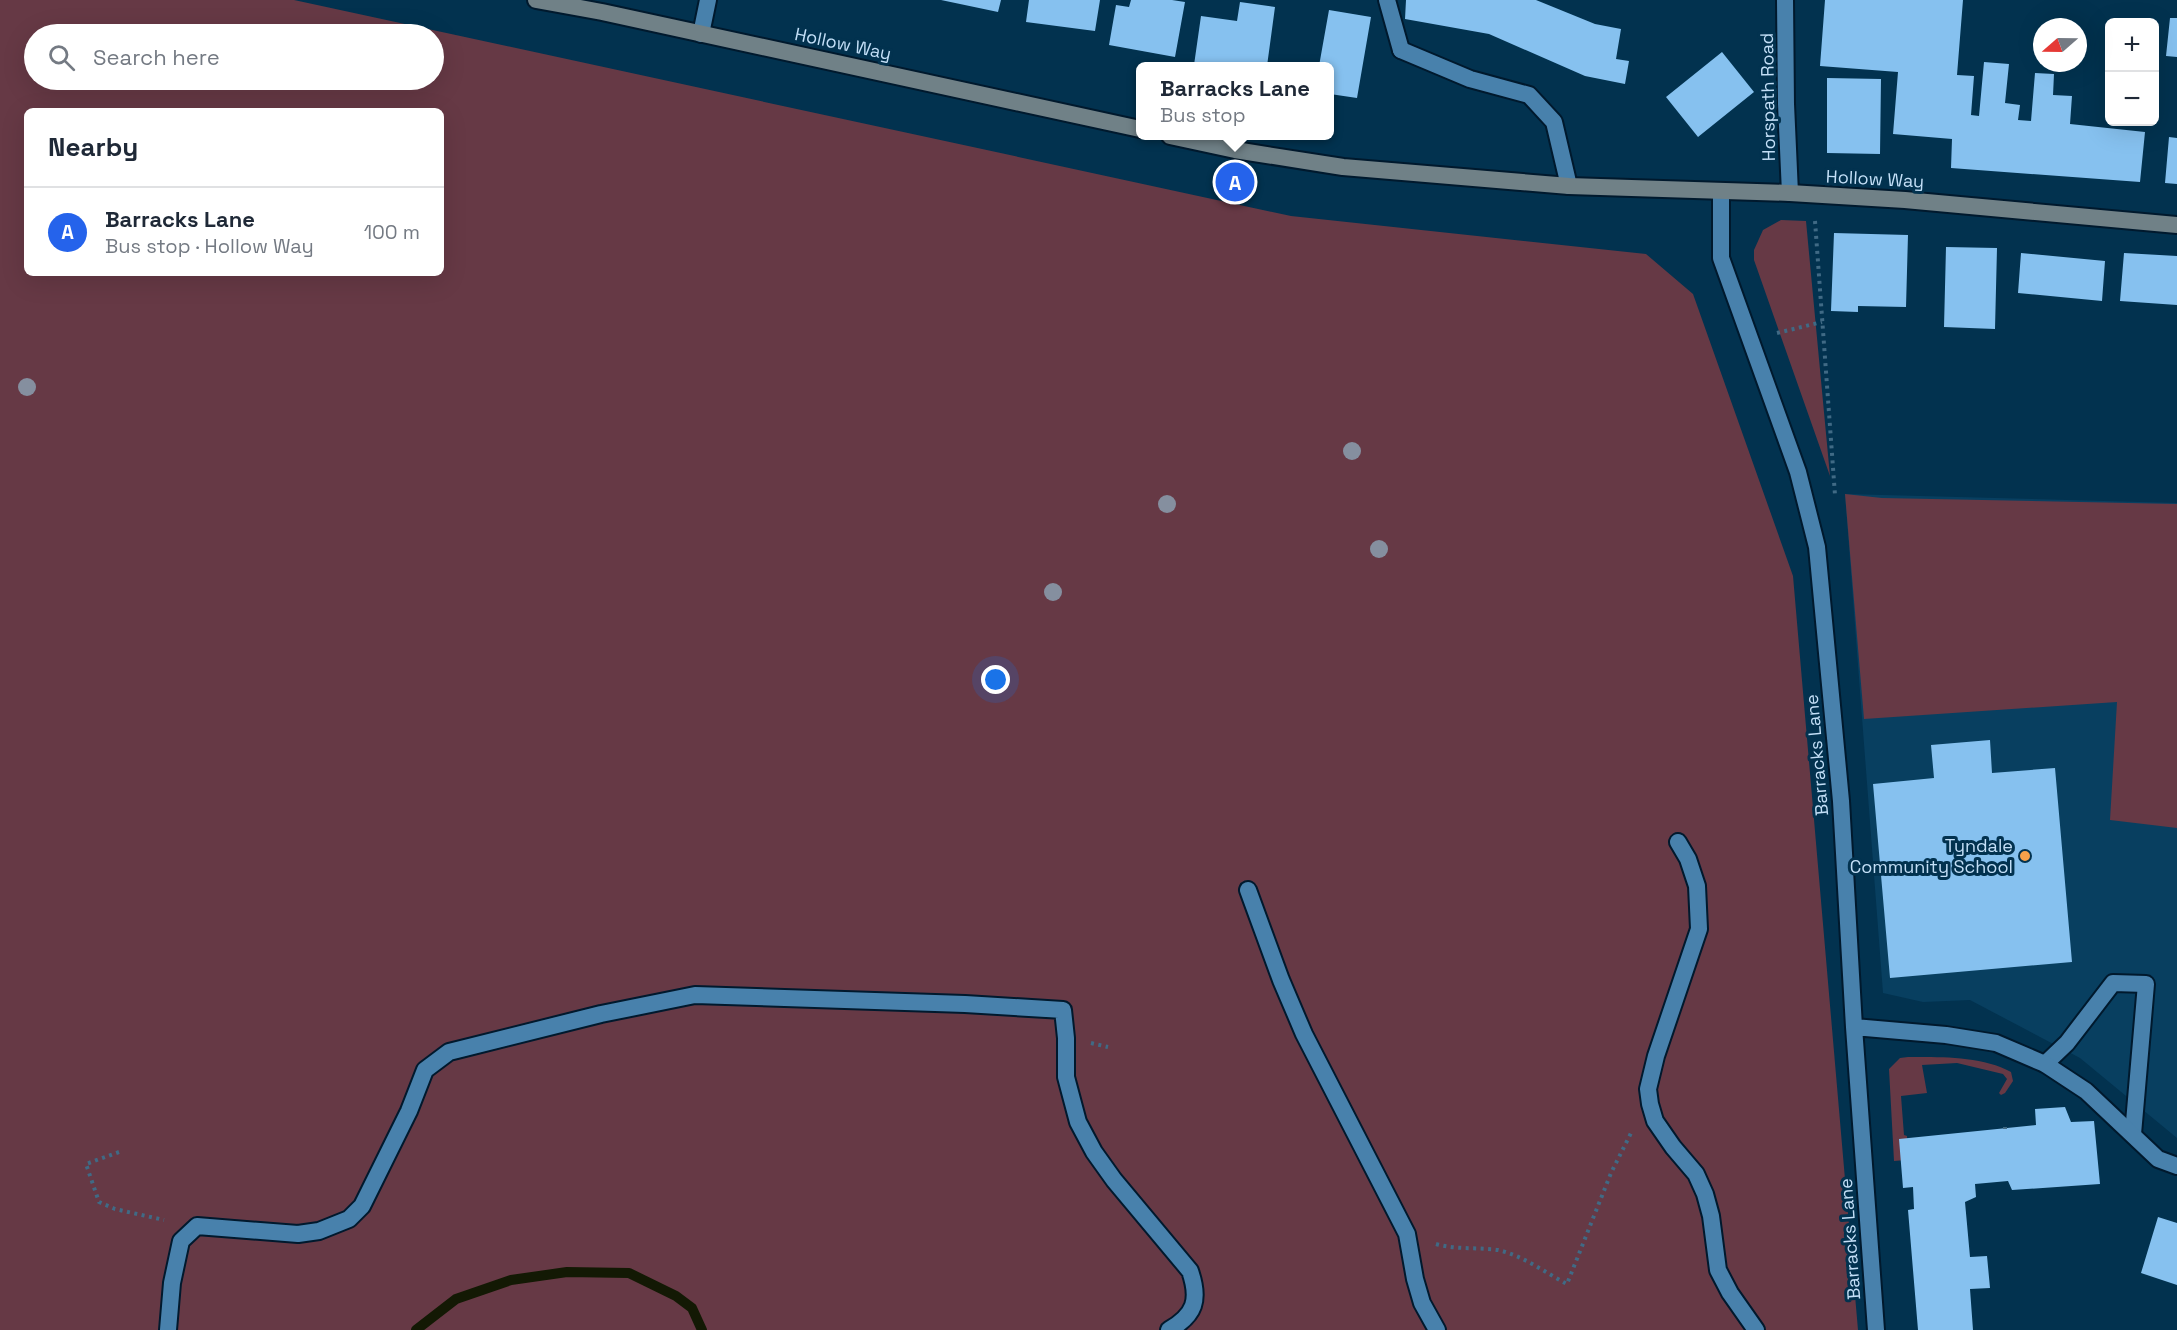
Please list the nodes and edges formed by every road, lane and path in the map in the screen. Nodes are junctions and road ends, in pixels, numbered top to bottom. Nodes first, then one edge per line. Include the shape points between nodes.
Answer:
1 (536, 0) edge
2 (708, 0) edge
3 (1387, 0) edge
4 (1785, 0) edge
5 (701, 34) junction
6 (1136, 128) edge
7 (1192, 140) edge
8 (1569, 186) junction
9 (1721, 191) junction
10 (1790, 193) junction
11 (1815, 213) dead end
12 (2177, 225) edge
13 (1822, 322) junction
14 (1774, 334) dead end
15 (1835, 505) dead end
16 (1678, 842) dead end
17 (1248, 890) dead end
18 (1854, 1027) junction
19 (2045, 1064) junction
20 (1650, 1104) junction
21 (2133, 1134) junction
22 (118, 1152) dead end
23 (2177, 1166) edge
24 (1407, 1234) junction
25 (181, 1241) junction
26 (168, 1330) edge
27 (1169, 1330) edge
28 (1437, 1330) edge
29 (1756, 1330) edge
30 (1876, 1330) edge

1 - 5 main road, Hollow Way
2 - 5 street
3 - 8 street via 1401,50 1470,79 1529,95 1554,122
4 - 10 street, Horspath Road
5 - 6 main road, Hollow Way
7 - 8 main road, Hollow Way via 1343,166
8 - 9 main road, Hollow Way
9 - 10 main road, Hollow Way
9 - 18 street, Barracks Lane via 1721,258 1798,472 1817,547 1841,801
10 - 12 main road, Hollow Way
11 - 13 path
13 - 14 path
13 - 15 path
16 - 20 street via 1697,886 1699,929 1656,1056 1648,1089
17 - 24 street via 1304,1034
18 - 19 street via 1996,1043
18 - 30 street, Barracks Lane
19 - 21 street via 2086,1091
19 - 21 street via 2067,1043 2113,983 2146,984
20 - 24 path via 1643,1108 1611,1173 1567,1284 1498,1250 1449,1248
20 - 29 street via 1655,1121 1696,1174 1711,1216 1718,1270
21 - 23 street via 2158,1159
22 - 25 path via 86,1164 99,1202 163,1219
24 - 28 street via 1414,1279
25 - 26 street
25 - 27 street via 197,1226 298,1234 320,1232 349,1219 362,1206 425,1070 448,1052 695,995 1063,1010 1066,1077 1078,1122 1114,1180 1190,1271 1195,1284 1195,1297 1185,1320

